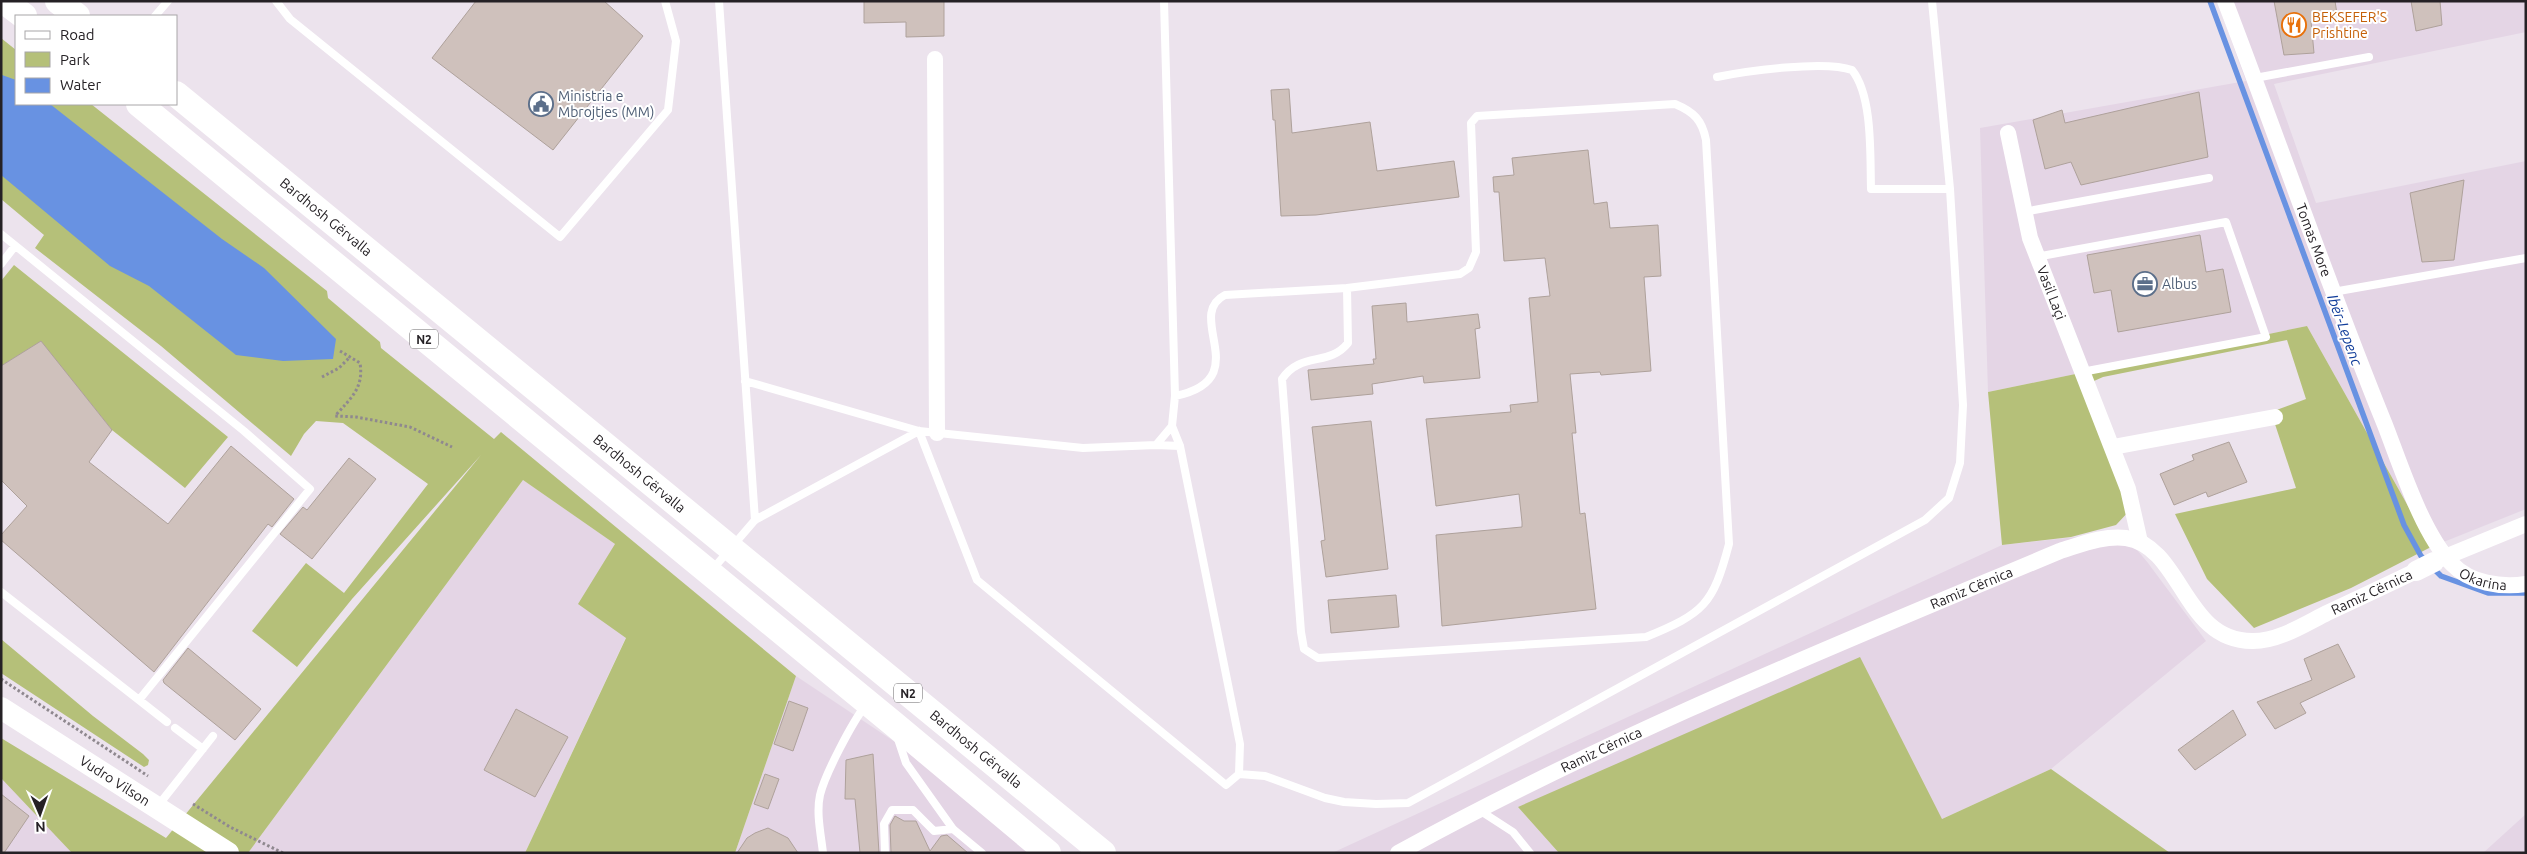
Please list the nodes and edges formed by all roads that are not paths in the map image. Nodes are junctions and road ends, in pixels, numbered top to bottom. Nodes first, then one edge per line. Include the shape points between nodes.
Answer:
1 (4, 1) edge
2 (58, 1) edge
3 (168, 1) edge
4 (276, 1) edge
5 (665, 1) edge
6 (719, 1) edge
7 (1164, 1) edge
8 (1932, 1) edge
9 (2225, 1) edge
10 (23, 15) edge
11 (77, 15) edge
12 (156, 15) edge
13 (2369, 57) dead end
14 (935, 59) dead end
15 (1717, 77) dead end
16 (2255, 78) junction
17 (178, 96) edge
18 (140, 105) edge
19 (2008, 133) dead end
20 (2209, 178) dead end
21 (1950, 189) junction
22 (2023, 212) junction
23 (1, 234) edge
24 (16, 246) junction
25 (2036, 257) junction
26 (2526, 258) edge
27 (1, 264) edge
28 (1347, 288) junction
29 (2333, 292) junction
30 (2082, 372) junction
31 (745, 381) junction
32 (1174, 396) junction
33 (2275, 417) dead end
34 (1172, 426) junction
35 (918, 431) junction
36 (937, 433) junction
37 (1156, 445) junction
38 (1180, 446) junction
39 (2113, 447) junction
40 (755, 520) junction
41 (2526, 524) edge
42 (2140, 542) junction
43 (731, 547) junction
44 (2432, 563) junction
45 (709, 574) junction
46 (2526, 584) edge
47 (1, 592) edge
48 (139, 700) junction
49 (868, 702) junction
50 (1, 708) edge
51 (167, 722) dead end
52 (895, 724) junction
53 (175, 728) dead end
54 (214, 736) dead end
55 (203, 749) junction
56 (1239, 774) junction
57 (163, 799) junction
58 (1478, 809) junction
59 (953, 829) junction
60 (228, 853) edge
61 (823, 853) edge
62 (885, 853) edge
63 (982, 853) edge
64 (1048, 853) edge
65 (1103, 853) edge
66 (1398, 853) edge
67 (1530, 853) edge

1 - 10 highway
2 - 11 highway
3 - 12 lane
4 - 5 lane via 290,19 560,237 668,110 676,41
6 - 31 lane
7 - 32 lane
8 - 21 lane
9 - 16 street, Tomas More
13 - 16 lane
14 - 36 street
15 - 21 lane via 1814,66 1852,70 1860,82 1866,112 1871,189
16 - 29 street, Tomas More
17 - 43 highway, Bardhosh Gërvalla / N2
18 - 45 highway, N2
19 - 22 street, Vasil Laçi
20 - 22 lane
21 - 56 lane via 1963,405 1960,463 1949,498 1925,520 1408,802 1344,802 1265,776
22 - 25 street, Vasil Laçi
23 - 24 lane
24 - 27 lane
24 - 48 lane via 244,431 310,489
25 - 30 street, Vasil Laçi
25 - 30 lane via 2226,222 2266,337
26 - 29 lane
28 - 28 lane via 1348,343 1332,355 1290,367 1282,379 1304,649 1318,658 1344,658 1646,637 1689,618 1709,600 1719,581 1729,544 1706,140 1696,115 1675,104 1477,116 1471,123 1476,252 1469,268 1460,274
28 - 32 lane via 1225,295 1217,299 1211,313 1216,352 1211,379 1196,390
29 - 44 street, Tomas More via 2430,530
30 - 39 street, Vasil Laçi
31 - 35 lane
31 - 40 lane
32 - 34 lane
33 - 39 street
34 - 37 lane
34 - 38 lane
35 - 36 lane
35 - 40 lane
35 - 56 lane via 977,580 1226,785
36 - 37 lane via 1084,448
37 - 38 lane
38 - 56 lane via 1240,744
39 - 42 street, Vasil Laçi via 2128,489
40 - 43 lane
41 - 44 street, Ramiz Cërnica
42 - 44 street, Ramiz Cërnica via 2161,560 2204,621 2226,636 2241,640 2262,640 2285,633
42 - 58 street, Ramiz Cërnica via 2111,538 2060,551 1672,717
43 - 45 lane
43 - 65 highway, Bardhosh Gërvalla / N2
44 - 46 street, Okarina via 2452,565 2477,580 2506,586
45 - 49 highway, N2
47 - 48 lane
48 - 51 lane
49 - 52 highway, N2
49 - 61 lane via 838,752 820,796
50 - 57 main road, Vudro Vilson
52 - 59 lane via 906,763
52 - 64 highway, N2
53 - 55 lane
54 - 55 lane
55 - 57 lane
57 - 60 main road, Vudro Vilson
58 - 66 street, Ramiz Cërnica
58 - 67 lane via 1513,832
59 - 62 lane via 934,831 913,810 892,810 884,824
59 - 63 lane

